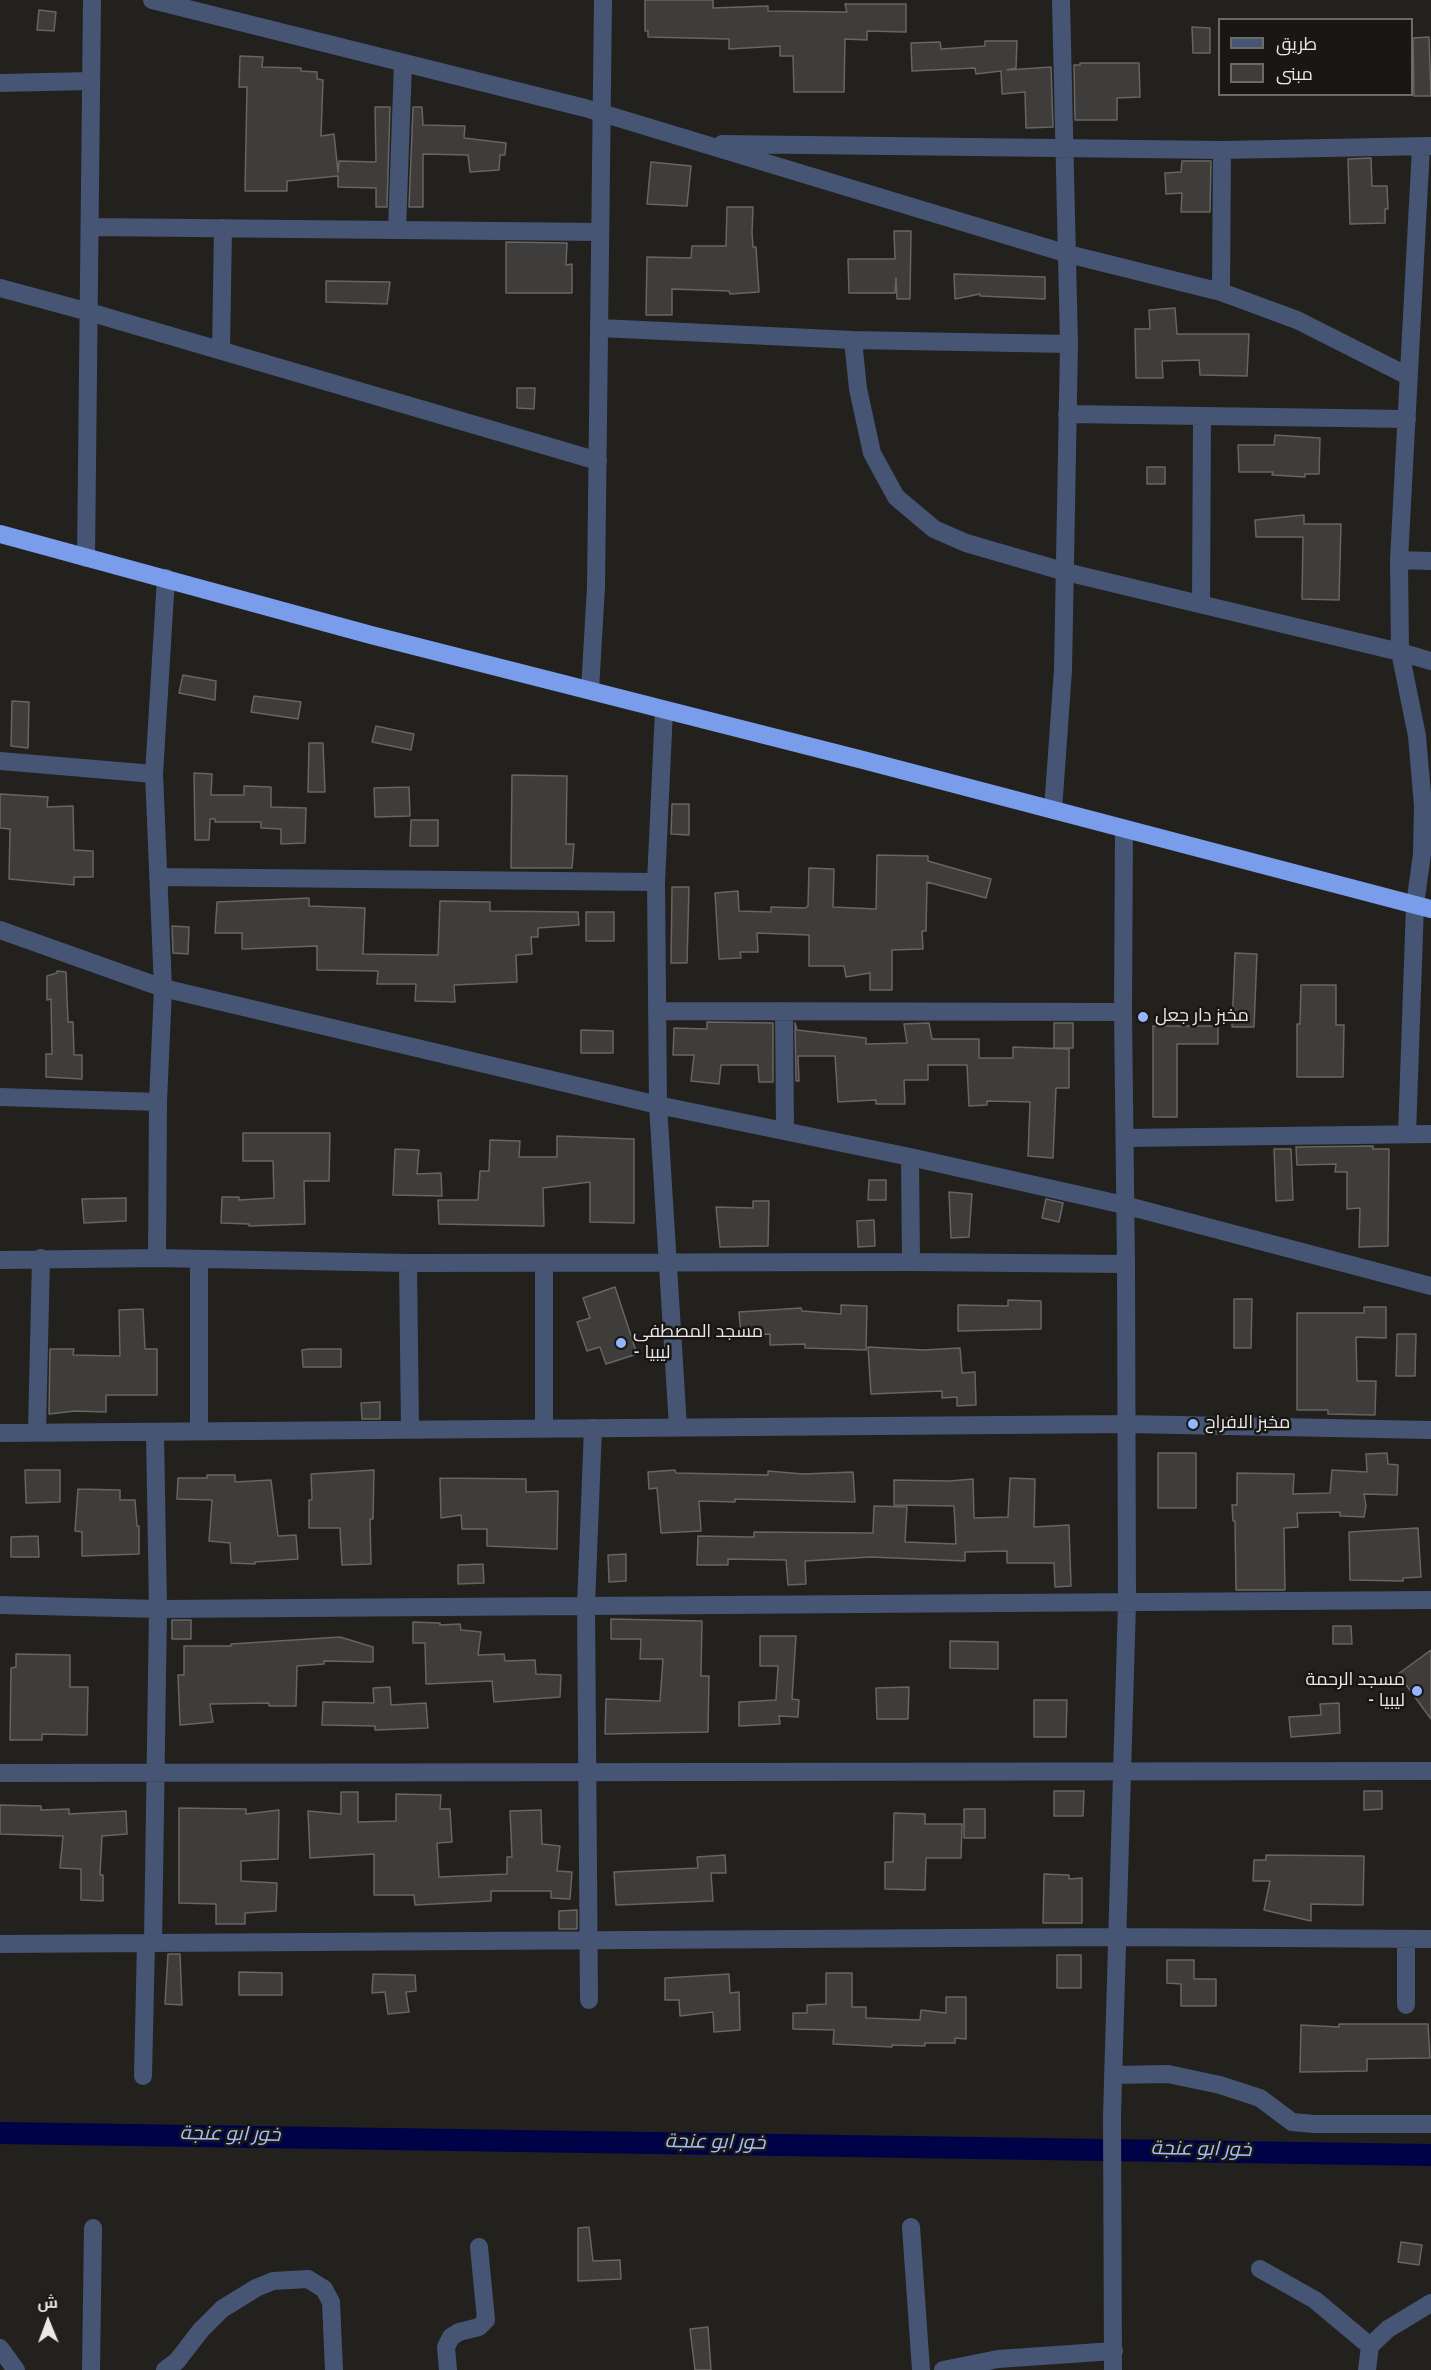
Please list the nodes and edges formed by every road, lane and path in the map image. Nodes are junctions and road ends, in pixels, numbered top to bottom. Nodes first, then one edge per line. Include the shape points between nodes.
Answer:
1 (92, 0) edge
2 (152, 0) edge
3 (603, 0) edge
4 (1062, 0) edge
5 (403, 63) junction
6 (91, 81) junction
7 (0, 83) edge
8 (602, 114) junction
9 (700, 143) junction
10 (1426, 146) edge
11 (1066, 147) junction
12 (1222, 150) junction
13 (90, 227) junction
14 (223, 228) junction
15 (397, 230) junction
16 (600, 232) junction
17 (1068, 254) junction
18 (0, 288) edge
19 (1221, 292) junction
20 (89, 312) junction
21 (600, 328) junction
22 (853, 340) junction
23 (1069, 344) junction
24 (221, 351) junction
25 (1408, 375) junction
26 (1067, 414) junction
27 (1202, 416) junction
28 (1407, 419) junction
29 (598, 461) junction
30 (0, 534) edge
31 (86, 558) junction
32 (1399, 560) junction
33 (1431, 561) edge
34 (1066, 572) junction
35 (166, 578) junction
36 (1200, 604) junction
37 (1400, 652) junction
38 (1431, 662) edge
39 (590, 690) junction
40 (664, 710) junction
41 (0, 761) edge
42 (154, 774) junction
43 (1053, 810) junction
44 (1124, 829) junction
45 (158, 877) junction
46 (656, 882) junction
47 (1423, 907) edge
48 (0, 930) edge
49 (163, 988) junction
50 (657, 1011) junction
51 (784, 1011) junction
52 (1123, 1012) junction
53 (0, 1097) edge
54 (158, 1102) junction
55 (658, 1105) junction
56 (785, 1131) junction
57 (1407, 1134) junction
58 (1431, 1134) edge
59 (1125, 1138) junction
60 (910, 1157) junction
61 (1124, 1205) junction
62 (41, 1258) junction
63 (157, 1258) junction
64 (0, 1260) edge
65 (199, 1260) junction
66 (911, 1262) junction
67 (408, 1263) junction
68 (544, 1264) junction
69 (667, 1264) junction
70 (1126, 1264) junction
71 (1431, 1286) edge
72 (1127, 1424) junction
73 (678, 1426) junction
74 (544, 1428) junction
75 (593, 1428) junction
76 (410, 1429) junction
77 (1431, 1430) edge
78 (199, 1431) junction
79 (37, 1432) junction
80 (0, 1433) edge
81 (155, 1433) junction
82 (1431, 1600) edge
83 (1127, 1603) junction
84 (0, 1605) edge
85 (586, 1605) junction
86 (158, 1609) junction
87 (586, 1771) junction
88 (1431, 1771) edge
89 (1121, 1772) junction
90 (0, 1773) edge
91 (156, 1774) junction
92 (1117, 1937) junction
93 (1406, 1939) junction
94 (1431, 1939) edge
95 (587, 1940) junction
96 (150, 1943) junction
97 (0, 1944) edge
98 (589, 2000) dead end
99 (1406, 2005) dead end
100 (1113, 2075) junction
101 (143, 2076) dead end
102 (1431, 2124) edge
103 (911, 2227) dead end
104 (93, 2228) dead end
105 (480, 2247) dead end
106 (1260, 2269) dead end
107 (1431, 2303) edge
108 (1370, 2346) junction
109 (0, 2348) edge
110 (1114, 2351) junction
111 (16, 2370) edge
112 (91, 2370) edge
113 (165, 2370) edge
114 (334, 2370) edge
115 (448, 2370) edge
116 (921, 2370) edge
117 (943, 2370) edge
118 (1113, 2370) edge
119 (1367, 2370) edge

1 - 6 street
2 - 5 street
3 - 8 street
4 - 11 street
5 - 8 street
5 - 15 street
6 - 7 street
6 - 13 street
8 - 9 street
8 - 16 street
9 - 11 street
9 - 17 street
10 - 12 street
10 - 25 street
11 - 12 street
11 - 17 street
12 - 19 street
13 - 14 street
13 - 20 street
14 - 15 street
14 - 24 street
15 - 16 street
16 - 21 street
17 - 19 street
17 - 23 street
18 - 20 street
19 - 25 street via 1297,320
20 - 24 street
20 - 31 street
21 - 22 street
21 - 29 street
22 - 23 street
22 - 34 street via 858,389 872,453 896,497 934,529 966,543
23 - 26 street
24 - 29 street
25 - 28 street
26 - 27 street
26 - 34 street
27 - 28 street
27 - 36 street
28 - 32 street
29 - 39 street
30 - 31 highway
31 - 35 highway
32 - 33 street
32 - 37 street
34 - 36 street
34 - 43 street
35 - 39 highway
35 - 42 street
36 - 37 street
37 - 38 street
37 - 47 street via 1417,736 1423,806
39 - 40 highway
40 - 43 highway
40 - 46 street
41 - 42 street
42 - 45 street
43 - 44 highway
44 - 47 highway
44 - 52 street
45 - 46 street
45 - 49 street
46 - 50 street
47 - 57 street
48 - 49 street
49 - 54 street
49 - 55 street
50 - 51 street
50 - 55 street
51 - 52 street
51 - 56 street
52 - 59 street
53 - 54 street
54 - 63 street
55 - 56 street
55 - 69 street
56 - 60 street
57 - 58 street
57 - 59 street
59 - 61 street
60 - 61 street
60 - 66 street
61 - 70 street
61 - 71 street
62 - 63 street
62 - 64 street
62 - 79 street
63 - 65 street
65 - 67 street
65 - 78 street
66 - 69 street
66 - 70 street
67 - 68 street
67 - 76 street
68 - 69 street
68 - 74 street
69 - 73 street
70 - 72 street
72 - 73 street
72 - 77 street
72 - 83 street
73 - 75 street
74 - 75 street
74 - 76 street
75 - 85 street
76 - 78 street
78 - 81 street
79 - 80 street
79 - 81 street
81 - 86 street
82 - 83 street
83 - 85 street
83 - 89 street
84 - 86 street
85 - 86 street
85 - 87 street
86 - 91 street
87 - 89 street
87 - 91 street
87 - 95 street
88 - 89 street
89 - 92 street
90 - 91 street
91 - 96 street
92 - 93 street
92 - 95 street
92 - 100 street
93 - 94 street
93 - 99 street
95 - 96 street
95 - 98 street
96 - 97 street
96 - 101 street
100 - 102 street via 1168,2074 1220,2085 1260,2098 1292,2122
100 - 110 street
103 - 116 street
104 - 112 street
105 - 115 street via 486,2320 479,2327 451,2337 447,2347
106 - 108 street via 1315,2300
107 - 108 street via 1388,2329
108 - 119 street
109 - 111 street
110 - 117 street via 998,2359
110 - 118 street
113 - 114 street via 222,2309 273,2281 308,2279 324,2289 331,2302

